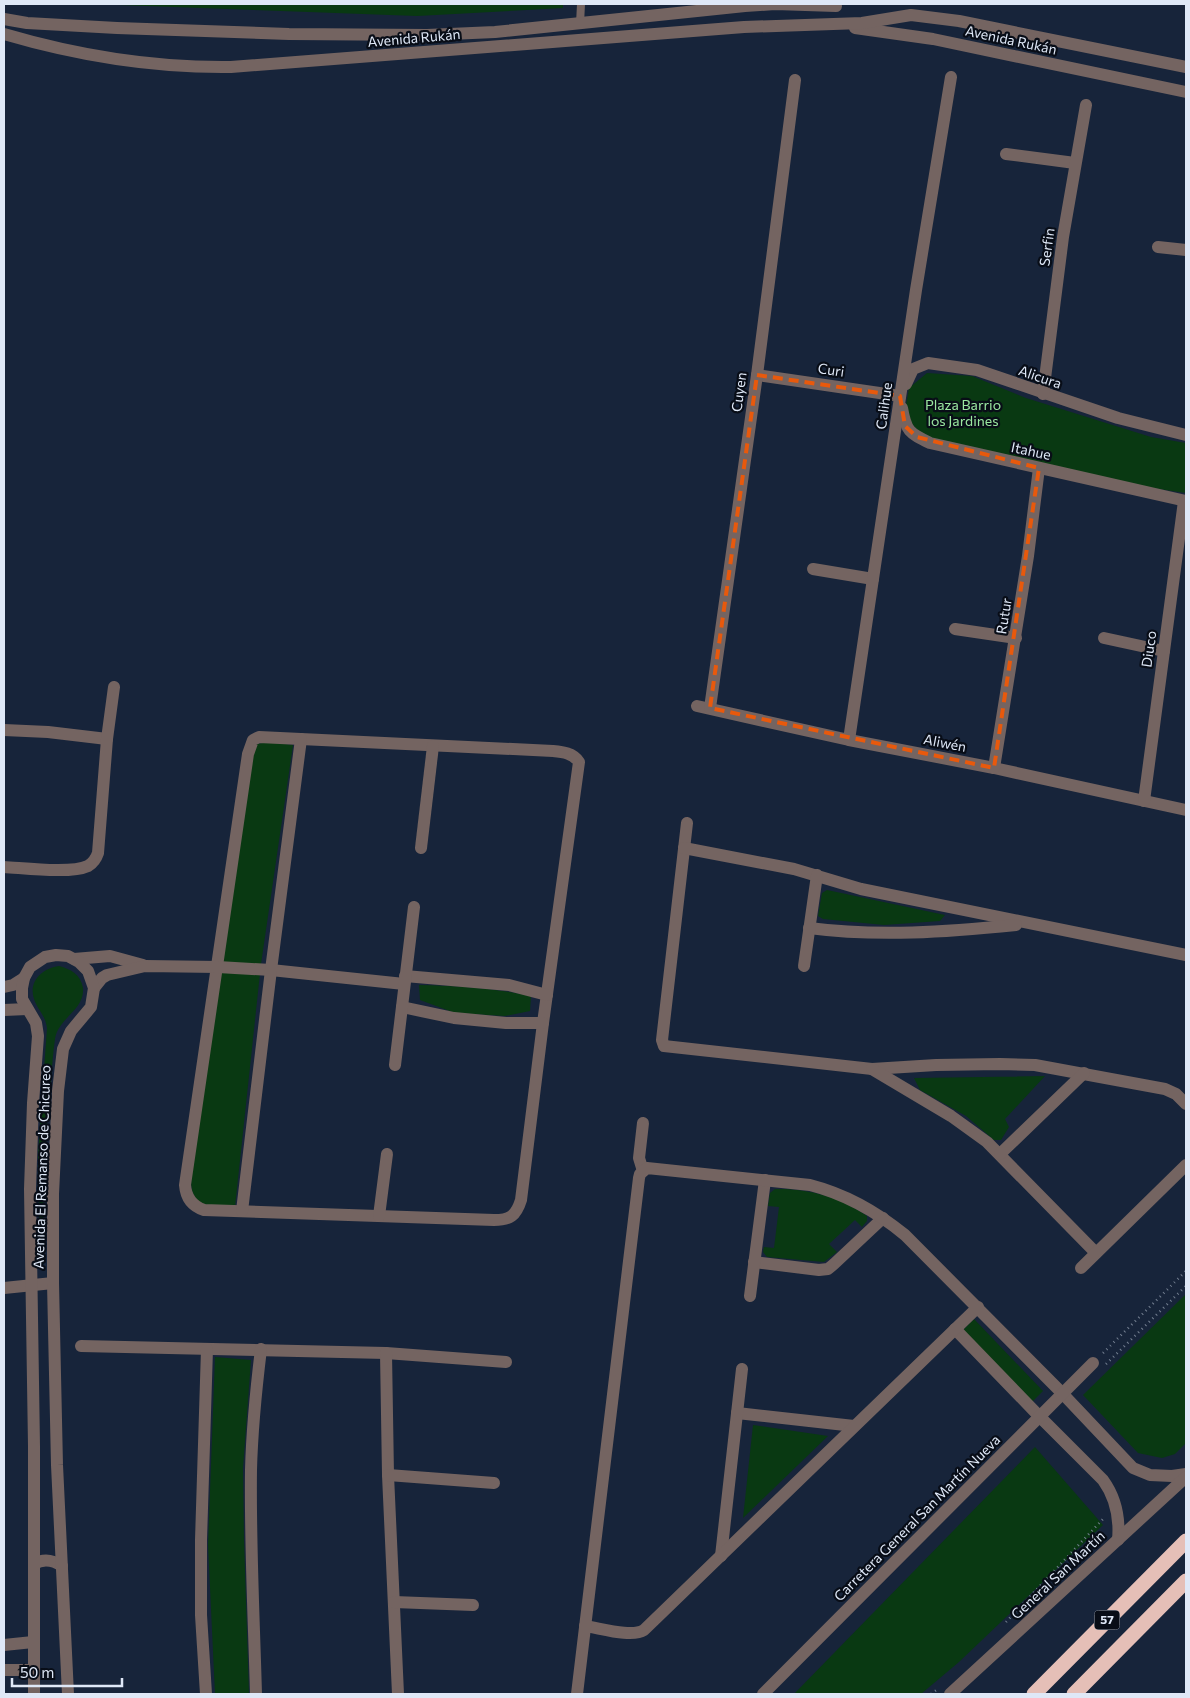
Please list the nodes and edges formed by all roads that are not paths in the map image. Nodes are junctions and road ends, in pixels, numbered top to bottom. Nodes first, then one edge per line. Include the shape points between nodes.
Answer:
1 (581, 4) edge
2 (836, 6) dead end
3 (4, 19) edge
4 (580, 24) junction
5 (828, 25) junction
6 (4, 34) edge
7 (1186, 68) edge
8 (951, 77) dead end
9 (795, 80) dead end
10 (1186, 92) edge
11 (1086, 105) dead end
12 (1006, 154) dead end
13 (1075, 163) junction
14 (1158, 246) dead end
15 (1186, 250) edge
16 (757, 375) junction
17 (1043, 394) junction
18 (900, 396) junction
19 (1186, 435) edge
20 (1039, 468) junction
21 (1185, 501) edge
22 (813, 569) dead end
23 (873, 579) junction
24 (955, 629) dead end
25 (1016, 638) junction
26 (1104, 638) dead end
27 (1164, 651) junction
28 (114, 688) dead end
29 (704, 707) joint
30 (4, 730) edge
31 (107, 739) junction
32 (301, 739) junction
33 (849, 740) junction
34 (433, 746) junction
35 (994, 768) junction
36 (1144, 801) junction
37 (1186, 810) edge
38 (687, 823) dead end
39 (421, 848) dead end
40 (684, 848) junction
41 (4, 867) edge
42 (817, 875) junction
43 (414, 907) dead end
44 (1028, 924) junction
45 (809, 928) junction
46 (1186, 956) edge
47 (74, 959) junction
48 (145, 966) junction
49 (804, 966) dead end
50 (218, 967) junction
51 (271, 970) junction
52 (24, 978) junction
53 (405, 980) junction
54 (4, 987) edge
55 (94, 988) junction
56 (547, 994) junction
57 (402, 1007) junction
58 (27, 1009) junction
59 (4, 1010) edge
60 (543, 1022) junction
61 (395, 1064) dead end
62 (872, 1069) junction
63 (1084, 1073) junction
64 (1186, 1104) edge
65 (643, 1123) dead end
66 (387, 1154) dead end
67 (1000, 1154) junction
68 (1186, 1165) edge
69 (643, 1171) junction
70 (765, 1180) junction
71 (242, 1211) junction
72 (379, 1216) junction
73 (883, 1218) junction
74 (1096, 1253) junction
75 (754, 1262) junction
76 (1081, 1268) dead end
77 (53, 1283) junction
78 (30, 1285) junction
79 (4, 1288) edge
80 (750, 1296) dead end
81 (978, 1307) junction
82 (955, 1329) junction
83 (81, 1346) dead end
84 (206, 1349) junction
85 (261, 1349) junction
86 (386, 1353) junction
87 (506, 1362) dead end
88 (1098, 1365) road end
89 (742, 1369) dead end
90 (1062, 1393) junction
91 (737, 1413) junction
92 (1039, 1416) junction
93 (854, 1426) junction
94 (1186, 1474) edge
95 (388, 1475) junction
96 (1186, 1477) edge
97 (494, 1483) dead end
98 (1118, 1540) junction
99 (1186, 1541) edge
100 (721, 1556) junction
101 (34, 1564) junction
102 (62, 1566) junction
103 (1186, 1581) edge
104 (394, 1602) junction
105 (474, 1604) dead end
106 (585, 1626) junction
107 (33, 1642) junction
108 (4, 1645) edge
109 (4, 1670) edge
110 (33, 1670) junction
111 (945, 1691) edge
112 (34, 1694) edge
113 (68, 1694) edge
114 (206, 1694) edge
115 (256, 1694) edge
116 (398, 1694) edge
117 (577, 1694) edge
118 (763, 1694) edge
119 (1034, 1694) edge
120 (1074, 1694) edge

1 - 4 lane
2 - 4 street via 744,6
3 - 4 street via 117,28 379,36 496,32
5 - 6 street, Avenida Rukán via 744,27 258,66 204,67 120,61
5 - 7 street, Avenida Rukán via 911,15 959,21
5 - 10 street, Avenida Rukán via 933,39
8 - 18 street, Calihue
9 - 16 street, Cuyen
11 - 13 street, Serfin
12 - 13 street
13 - 17 street, Serfin
14 - 15 street
16 - 18 street, Curi
16 - 29 street, Cuyen
17 - 18 street, Alicura via 977,370 928,363 913,369
17 - 19 street, Alicura
18 - 20 street, Itahue via 905,426 917,437 940,446
18 - 23 street, Calihue
20 - 21 street, Itahue
20 - 25 street, Rutur
21 - 27 street, Diuco
22 - 23 street
23 - 33 street, Calihue
24 - 25 street
25 - 35 street, Rutur
26 - 27 street
27 - 36 street, Diuco
28 - 31 street
29 - 33 street, Aliwén
30 - 31 street
31 - 41 street via 95,859 88,866 68,869
32 - 34 street
32 - 50 street via 259,737 250,745
32 - 51 street
33 - 35 street, Aliwén
34 - 39 street
34 - 56 street via 552,751 567,753 579,762
35 - 36 street, Aliwén
36 - 37 street, Aliwén
38 - 40 street
40 - 42 street
40 - 62 street via 663,1044 666,1047
42 - 44 street via 861,889
42 - 45 street
43 - 53 street
44 - 45 street via 904,933
44 - 46 street
45 - 49 street
47 - 48 street via 110,956
47 - 52 street via 62,955 45,957 30,967
47 - 55 street via 88,971
48 - 50 street
48 - 55 street via 107,975
50 - 51 street
50 - 71 street via 186,1191 190,1202 204,1210
51 - 53 street
51 - 71 street
52 - 54 street
52 - 58 street, Avenida El Remanso de Chicureo via 22,999
53 - 56 street via 509,985
53 - 57 street
55 - 77 street, Avenida El Remanso de Chicureo via 91,1007 66,1039 61,1060 53,1194
56 - 60 street
57 - 60 street via 454,1018
57 - 61 street
58 - 59 street
58 - 78 street, Avenida El Remanso de Chicureo via 36,1024 38,1036 31,1144
60 - 72 street via 518,1211 512,1218 494,1220
62 - 63 street via 1008,1064
62 - 67 street via 951,1116
63 - 64 street via 1165,1089
63 - 67 street
65 - 69 street via 639,1158
66 - 72 street
67 - 74 street
68 - 74 street
69 - 70 street via 651,1168
69 - 106 street via 639,1178
70 - 73 street via 823,1188
70 - 75 street
71 - 72 street
73 - 75 street via 828,1268
73 - 81 street via 905,1235
74 - 76 street
75 - 80 street
77 - 78 street
77 - 102 street, Avenida El Remanso de Chicureo
78 - 79 street
78 - 101 street, Avenida El Remanso de Chicureo
81 - 82 street
81 - 90 street
82 - 92 street
82 - 93 street
83 - 84 street
84 - 85 street
84 - 114 street via 201,1614
85 - 86 street
85 - 115 street via 251,1469
86 - 87 street
86 - 95 street
88 - 90 street, Carretera General San Martín Nueva
89 - 91 street
90 - 92 street, Carretera General San Martín Nueva
90 - 94 street via 1133,1468 1156,1476
91 - 93 street
91 - 100 street
92 - 98 street via 1111,1490 1118,1516
92 - 118 street, Carretera General San Martín Nueva
93 - 100 street
95 - 97 street
95 - 104 street
96 - 98 street, General San Martín
98 - 111 street, General San Martín
99 - 119 highway, 57
100 - 106 street via 641,1632
101 - 102 street via 47,1560
101 - 107 street, Avenida El Remanso de Chicureo
102 - 113 street, Avenida El Remanso de Chicureo
103 - 120 highway, 57
104 - 105 street
104 - 116 street
106 - 117 street
107 - 108 street
107 - 110 street, Avenida El Remanso de Chicureo
109 - 110 street
110 - 112 street, Avenida El Remanso de Chicureo

